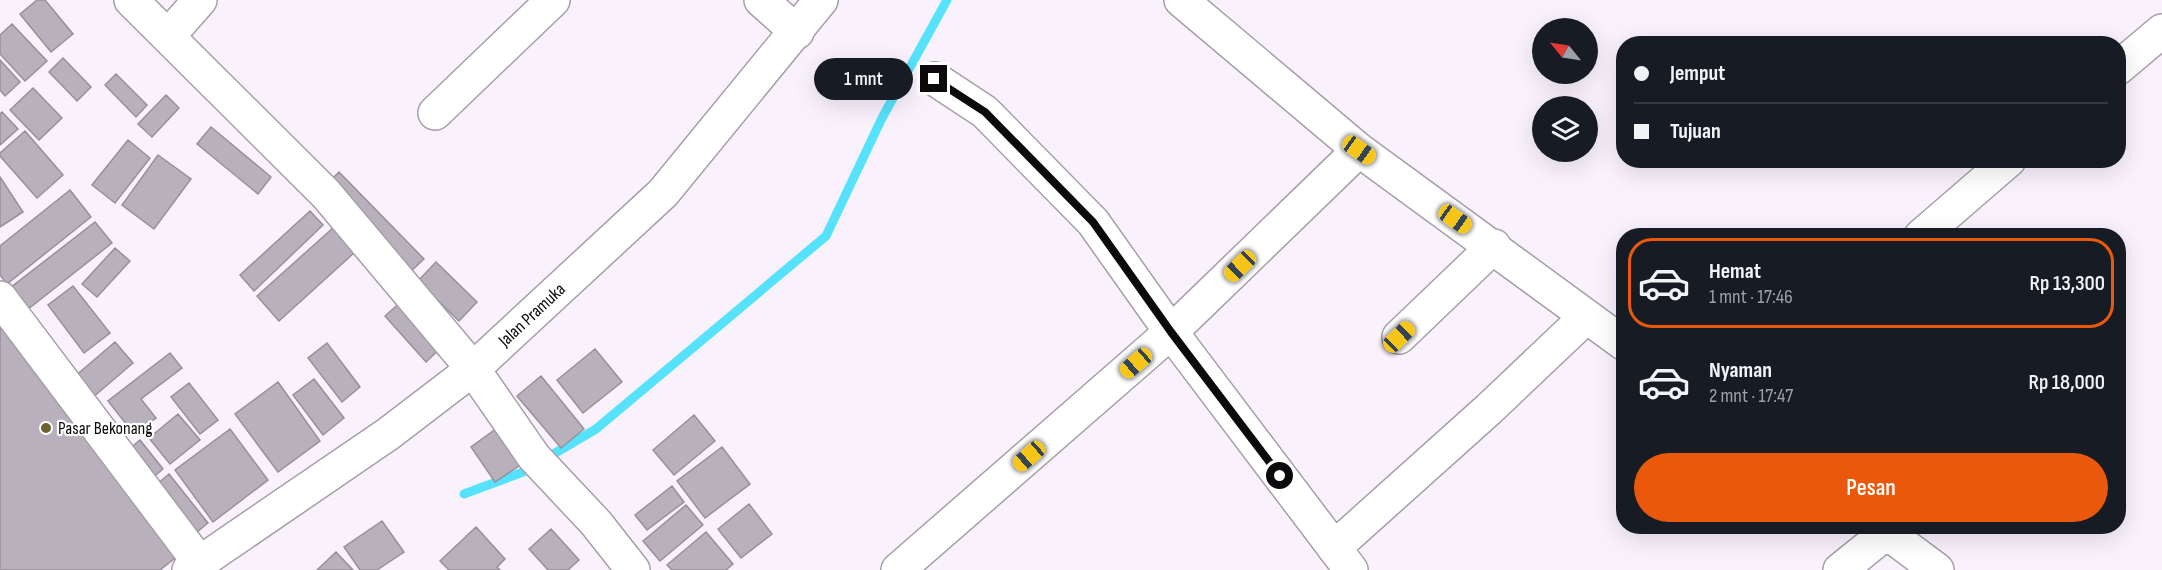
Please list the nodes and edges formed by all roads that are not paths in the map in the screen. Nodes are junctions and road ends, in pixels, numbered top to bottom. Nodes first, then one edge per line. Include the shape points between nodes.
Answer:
1 (131, 0) edge
2 (200, 0) edge
3 (553, 0) edge
4 (761, 0) edge
5 (821, 0) edge
6 (1181, 0) edge
7 (2162, 31) edge
8 (797, 32) junction
9 (169, 35) junction
10 (2126, 61) edge
11 (934, 79) dead end
12 (435, 113) dead end
13 (1359, 150) junction
14 (2000, 168) edge
15 (1930, 228) edge
16 (1494, 246) junction
17 (0, 298) edge
18 (1586, 317) junction
19 (1171, 332) junction
20 (1399, 337) dead end
21 (1616, 338) edge
22 (473, 369) junction
23 (1878, 534) edge
24 (1888, 534) edge
25 (1343, 559) edge
26 (194, 566) edge
27 (633, 570) edge
28 (898, 570) edge
29 (1840, 570) edge
30 (1937, 570) edge

1 - 9 street
2 - 9 street
3 - 12 street
4 - 8 street
5 - 8 street, Jalan Pramuka
6 - 13 street
7 - 10 street
8 - 22 street, Jalan Pramuka via 663,193
9 - 22 street via 326,194
11 - 19 street via 985,112 1070,196
13 - 16 street
13 - 19 street
14 - 15 street
16 - 18 street
16 - 20 street
17 - 26 street
18 - 21 street
18 - 25 street via 1489,409
19 - 25 street
19 - 28 street
22 - 26 street, Jalan Pramuka via 305,493
22 - 27 street via 534,457 596,523
23 - 29 street
24 - 30 street

